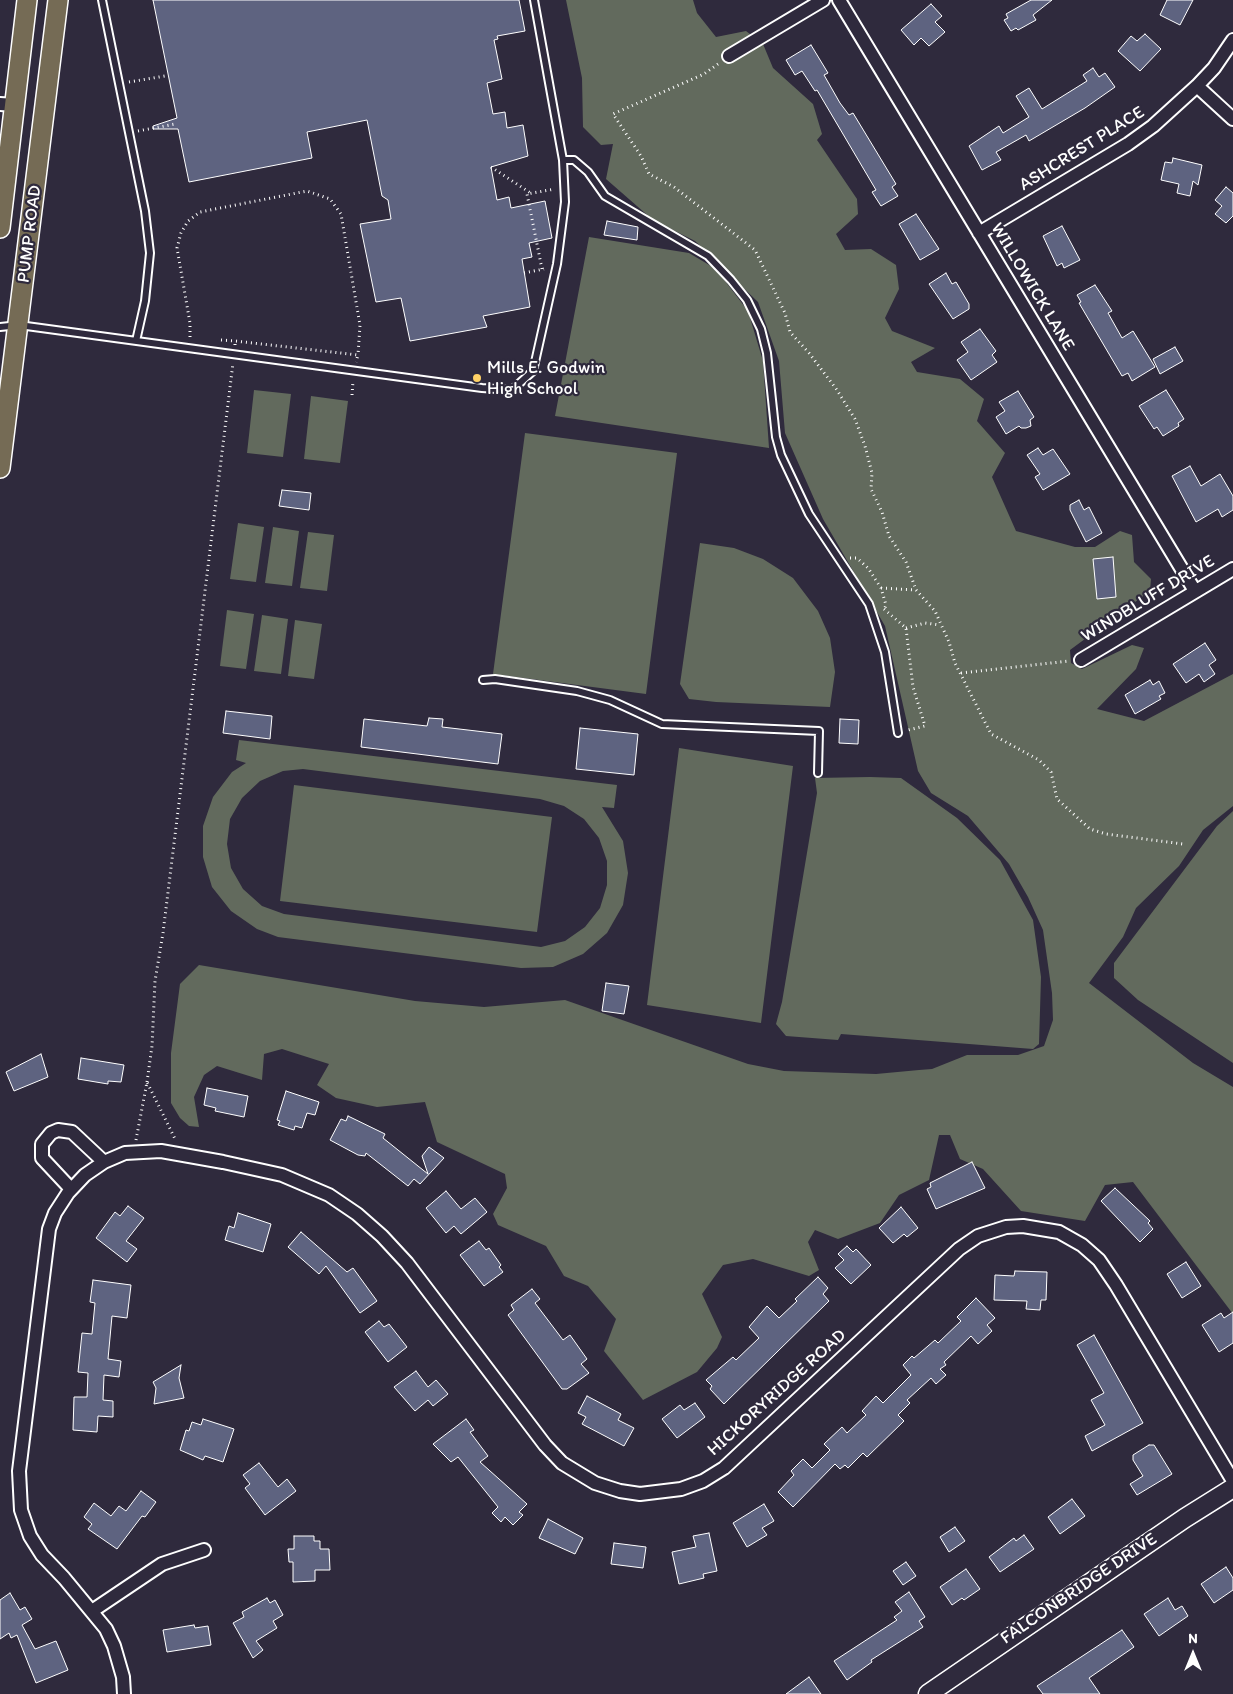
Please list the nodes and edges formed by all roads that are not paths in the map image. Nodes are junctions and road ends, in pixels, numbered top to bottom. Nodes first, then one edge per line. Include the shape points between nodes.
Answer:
1 (27, 0) edge
2 (58, 0) edge
3 (102, 0) edge
4 (534, 0) edge
5 (823, 0) edge
6 (839, 0) edge
7 (1233, 40) edge
8 (729, 56) road end
9 (1197, 86) junction
10 (7, 104) edge
11 (1233, 119) edge
12 (563, 160) junction
13 (0, 228) edge
14 (979, 233) junction
15 (19, 325) junction
16 (0, 327) edge
17 (136, 341) junction
18 (0, 468) edge
19 (1233, 569) edge
20 (1195, 591) junction
21 (1081, 660) road end
22 (483, 680) dead end
23 (898, 733) road end
24 (818, 773) dead end
25 (104, 1162) junction
26 (72, 1189) junction
27 (1233, 1481) edge
28 (1233, 1488) edge
29 (204, 1550) dead end
30 (92, 1611) junction
31 (124, 1694) edge
32 (928, 1694) edge

1 - 10 main road, PUMP ROAD
2 - 15 main road, PUMP ROAD
3 - 17 lane via 145,211 150,253 145,301
4 - 12 lane
5 - 8 street
6 - 14 street, WILLOWICK LANE
7 - 9 street, ASHCREST PLACE
9 - 11 street
9 - 14 street, ASHCREST PLACE via 1128,144
10 - 13 main road, PUMP ROAD
12 - 17 lane via 565,202 557,267 533,371 512,390
12 - 23 lane via 574,160 588,172 605,196 708,256 747,300 761,329 767,353 776,437 781,455 809,514 869,604 884,652
14 - 20 street, WILLOWICK LANE
15 - 16 lane
15 - 17 lane
15 - 18 main road, PUMP ROAD
19 - 20 street, WINDBLUFF DRIVE
20 - 21 street, WINDBLUFF DRIVE
22 - 24 lane via 577,691 610,700 662,724 819,731
25 - 26 street, HICKORYRIDGE ROAD
25 - 26 street via 72,1132 58,1130 46,1138 42,1158
25 - 27 street, HICKORYRIDGE ROAD via 150,1150 182,1154 282,1176 329,1195 357,1214 407,1263 544,1445 567,1466 605,1487 640,1494 681,1489 724,1468 959,1249 989,1232 1023,1226 1059,1232 1082,1245 1099,1260 1116,1284
26 - 30 street, HICKORYRIDGE ROAD via 55,1213 46,1248 19,1471 21,1510 30,1536 42,1555
28 - 32 street, FALCONBRIDGE DRIVE
29 - 30 street via 162,1564
30 - 31 street, HICKORYRIDGE ROAD via 114,1646

